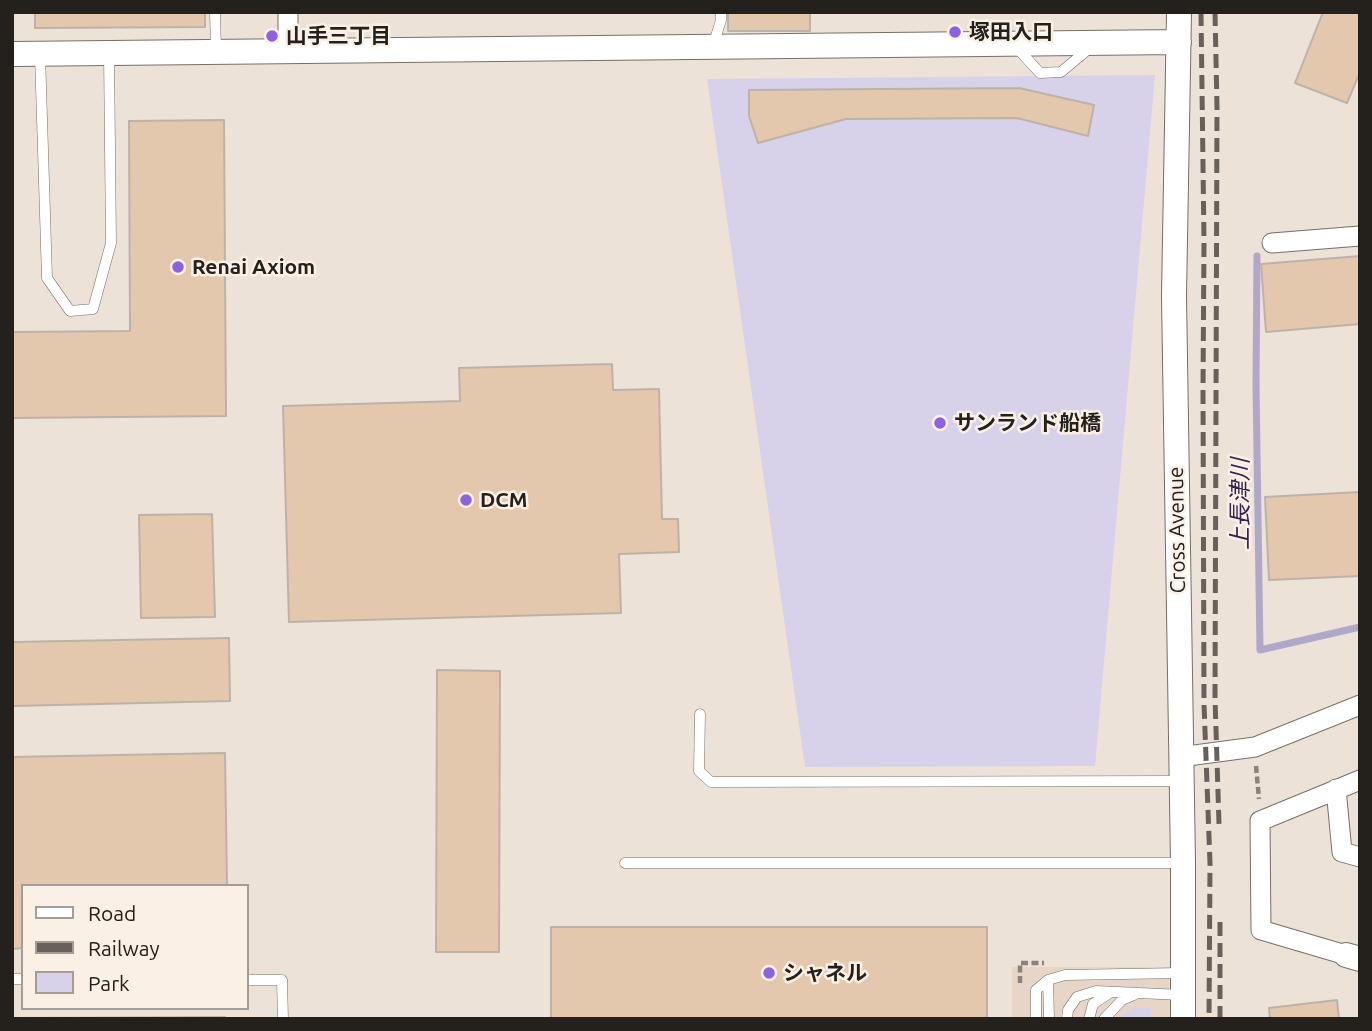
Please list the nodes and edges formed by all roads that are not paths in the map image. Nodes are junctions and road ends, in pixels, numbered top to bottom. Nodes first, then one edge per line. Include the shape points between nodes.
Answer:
1 (215, 12) edge
2 (288, 12) edge
3 (721, 12) edge
4 (1178, 12) edge
5 (1179, 42) junction
6 (713, 46) junction
7 (288, 51) junction
8 (216, 52) junction
9 (108, 53) junction
10 (12, 54) edge
11 (40, 54) junction
12 (1360, 236) edge
13 (1272, 243) dead end
14 (1360, 705) edge
15 (700, 714) dead end
16 (1180, 757) junction
17 (1360, 780) edge
18 (1181, 781) junction
19 (1336, 789) junction
20 (1360, 857) edge
21 (625, 863) dead end
22 (1183, 863) junction
23 (1353, 957) edge
24 (248, 980) edge
25 (1048, 980) junction
26 (1112, 992) junction
27 (1141, 992) junction
28 (1182, 996) edge
29 (283, 1019) edge
30 (1036, 1019) edge
31 (1049, 1019) edge
32 (1067, 1019) edge
33 (1089, 1019) edge
34 (1104, 1019) edge

1 - 8 lane
2 - 7 street
3 - 6 lane
4 - 5 street, Cross Avenue
5 - 6 street
5 - 16 street, Cross Avenue via 1174,296
6 - 7 street
7 - 8 street
8 - 9 street
9 - 11 street
9 - 11 lane via 111,243 93,309 70,311 47,278
10 - 11 street
12 - 13 street
14 - 16 street via 1255,747
15 - 18 lane via 699,771 711,782
16 - 18 street, Cross Avenue
17 - 19 street
18 - 22 street, Cross Avenue
19 - 20 street via 1342,852
19 - 23 street via 1260,821 1261,930
21 - 22 lane
22 - 28 street, Cross Avenue
24 - 29 lane via 282,980
25 - 28 lane via 1065,975
25 - 30 lane via 1036,990
25 - 31 lane
26 - 27 lane
26 - 32 lane via 1096,991 1077,998
26 - 33 lane via 1093,1004
27 - 28 lane
27 - 34 lane via 1122,1000

